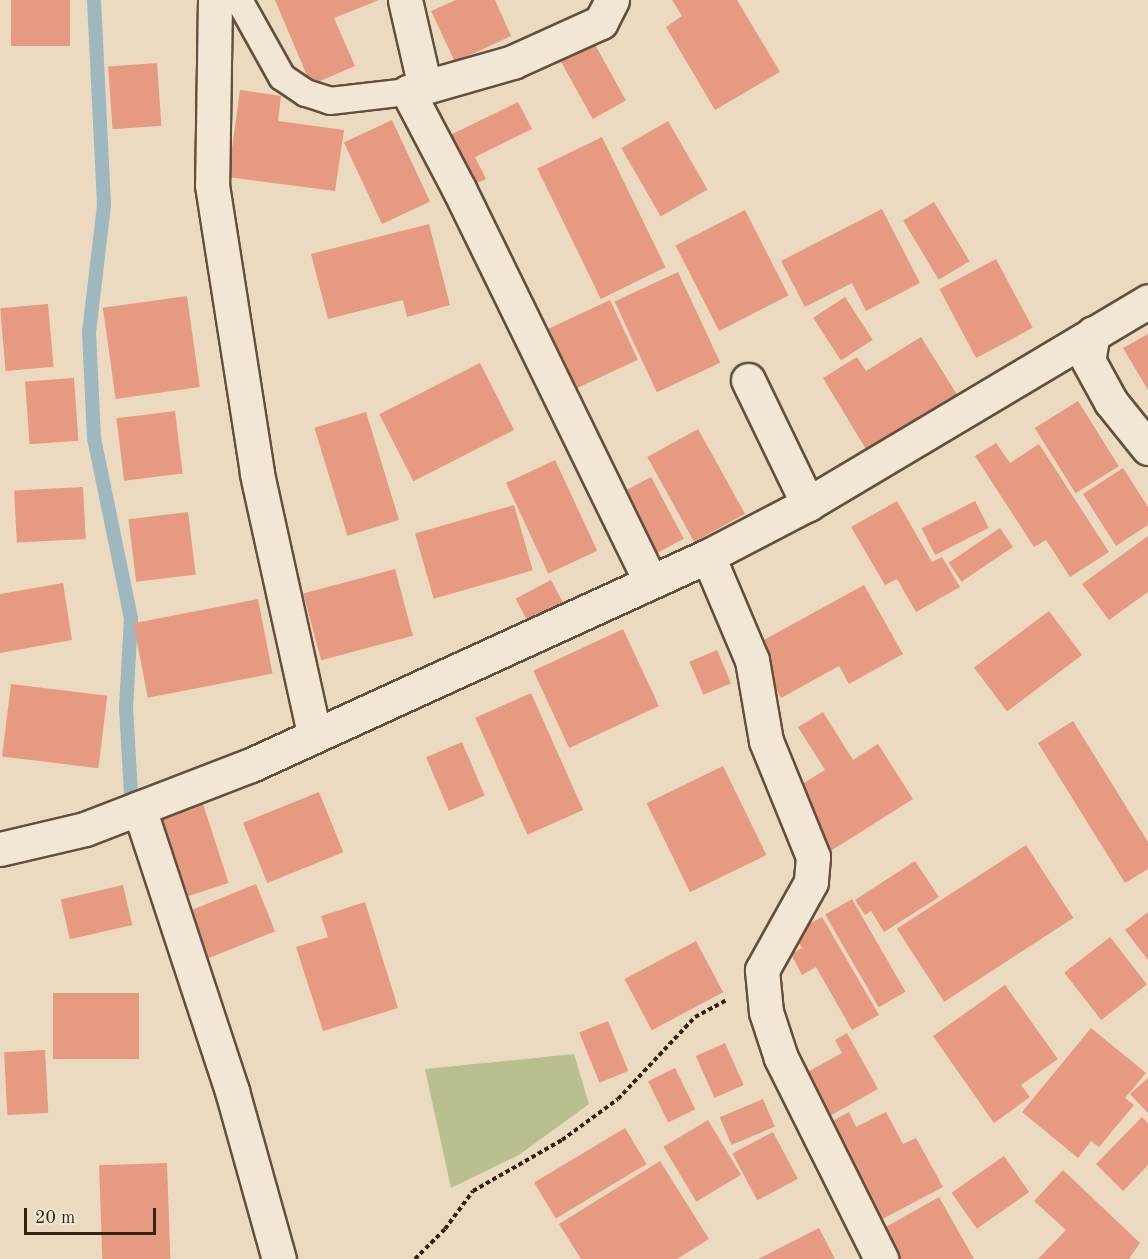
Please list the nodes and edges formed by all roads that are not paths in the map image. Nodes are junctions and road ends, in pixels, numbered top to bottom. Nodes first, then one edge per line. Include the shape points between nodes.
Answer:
1 (215, 0) edge
2 (239, 0) edge
3 (405, 0) edge
4 (612, 0) edge
5 (416, 89) junction
6 (1148, 301) edge
7 (1093, 333) junction
8 (748, 380) dead end
9 (1148, 448) edge
10 (808, 504) junction
11 (708, 556) junction
12 (651, 582) junction
13 (314, 733) junction
14 (140, 808) junction
15 (0, 849) edge
16 (279, 1259) edge
17 (881, 1259) edge

1 - 13 street via 212,185 257,474
2 - 5 lane via 282,77 306,93 330,101
3 - 5 street
4 - 5 street via 601,22 513,62
5 - 12 street via 459,189
6 - 7 street
7 - 9 street via 1088,360 1111,402
7 - 10 street
8 - 10 street
10 - 11 street
11 - 12 street
11 - 17 street via 752,660 766,741 813,857 811,882 762,970 766,1012 781,1058
12 - 13 street
13 - 14 street via 251,765
14 - 15 street via 85,829
14 - 16 street via 232,1091

